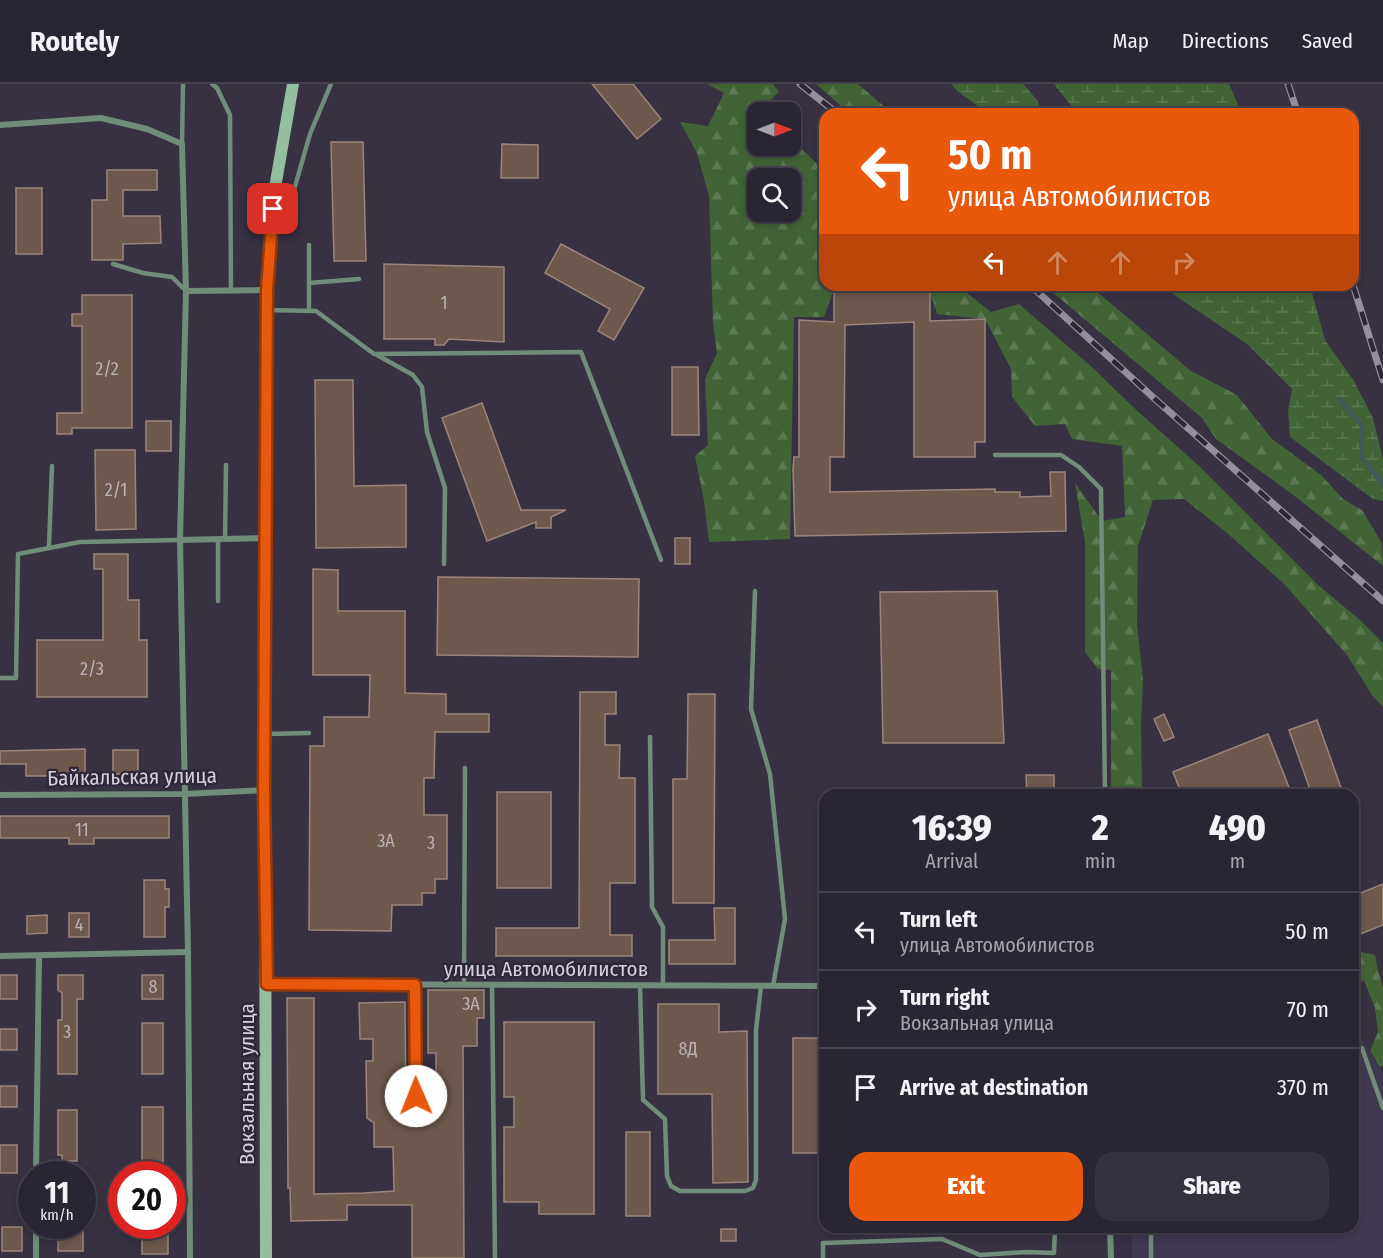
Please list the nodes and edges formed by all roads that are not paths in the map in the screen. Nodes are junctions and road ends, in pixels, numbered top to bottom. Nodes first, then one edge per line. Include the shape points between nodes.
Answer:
1 (183, 84) edge
2 (212, 84) edge
3 (293, 84) edge
4 (331, 84) edge
5 (0, 125) edge
6 (182, 144) junction
7 (275, 189) junction
8 (309, 245) dead end
9 (113, 264) dead end
10 (359, 279) dead end
11 (309, 283) junction
12 (267, 290) junction
13 (186, 291) junction
14 (231, 291) junction
15 (267, 310) junction
16 (309, 310) junction
17 (374, 354) junction
18 (995, 455) dead end
19 (226, 465) dead end
20 (52, 466) dead end
21 (267, 538) junction
22 (222, 539) junction
23 (180, 540) junction
24 (49, 546) junction
25 (661, 560) dead end
26 (444, 564) dead end
27 (755, 591) dead end
28 (218, 601) dead end
29 (0, 678) edge
30 (309, 733) dead end
31 (265, 734) junction
32 (650, 737) dead end
33 (465, 768) dead end
34 (1105, 789) edge
35 (264, 790) junction
36 (184, 794) junction
37 (0, 795) edge
38 (188, 952) junction
39 (0, 956) edge
40 (39, 956) junction
41 (267, 984) junction
42 (415, 985) junction
43 (464, 985) junction
44 (492, 985) junction
45 (640, 986) junction
46 (663, 986) junction
47 (761, 986) junction
48 (773, 986) junction
49 (819, 986) edge
50 (1359, 1048) edge
51 (416, 1096) dead end
52 (1383, 1108) edge
53 (36, 1161) edge
54 (1055, 1233) edge
55 (1110, 1233) edge
56 (1151, 1233) edge
57 (36, 1239) edge
58 (36, 1258) edge
59 (190, 1258) edge
60 (266, 1258) edge
61 (495, 1258) edge
62 (823, 1258) edge
63 (1111, 1258) edge
64 (1151, 1258) edge

1 - 6 lane
2 - 14 lane via 218,88 230,115
3 - 7 main road, Вокзальная улица
4 - 7 lane via 310,134 294,190
5 - 6 street via 101,118 147,129
6 - 13 street
7 - 12 main road, Вокзальная улица
8 - 11 lane
9 - 13 lane via 172,277
10 - 11 lane
11 - 16 lane
12 - 14 street
12 - 15 main road, Вокзальная улица
13 - 14 street
13 - 23 street
15 - 16 lane
15 - 21 main road, Вокзальная улица
16 - 17 lane via 316,310
17 - 25 lane via 581,352
17 - 26 lane via 413,375 422,387 427,432 445,488
18 - 34 lane via 1061,455 1101,489
19 - 22 lane
20 - 24 lane
21 - 22 street
21 - 31 main road, Вокзальная улица
22 - 23 street
22 - 28 lane
23 - 24 lane
23 - 36 street
24 - 29 lane via 18,554 16,678
27 - 48 lane via 751,709 770,774 785,919
30 - 31 lane
31 - 35 main road, Вокзальная улица
32 - 46 lane via 652,907 663,927
33 - 43 lane
35 - 36 street, Байкальская улица
35 - 41 main road, Вокзальная улица
36 - 37 street, Байкальская улица
36 - 38 street
38 - 40 street
38 - 59 street
39 - 40 street
40 - 53 street
41 - 42 street, улица Автомобилистов
41 - 60 main road, Вокзальная улица
42 - 43 street, улица Автомобилистов
42 - 51 lane
43 - 44 street, улица Автомобилистов
44 - 45 street, улица Автомобилистов
44 - 61 lane
45 - 46 street, улица Автомобилистов
45 - 47 lane via 643,1100 665,1119 667,1176 671,1186 680,1191 753,1188 756,1030
46 - 47 street, улица Автомобилистов
47 - 48 street, улица Автомобилистов
48 - 49 street, улица Автомобилистов
50 - 52 lane
54 - 62 lane via 1054,1253 980,1255 942,1239 823,1243
55 - 63 street
56 - 64 lane
57 - 58 street

